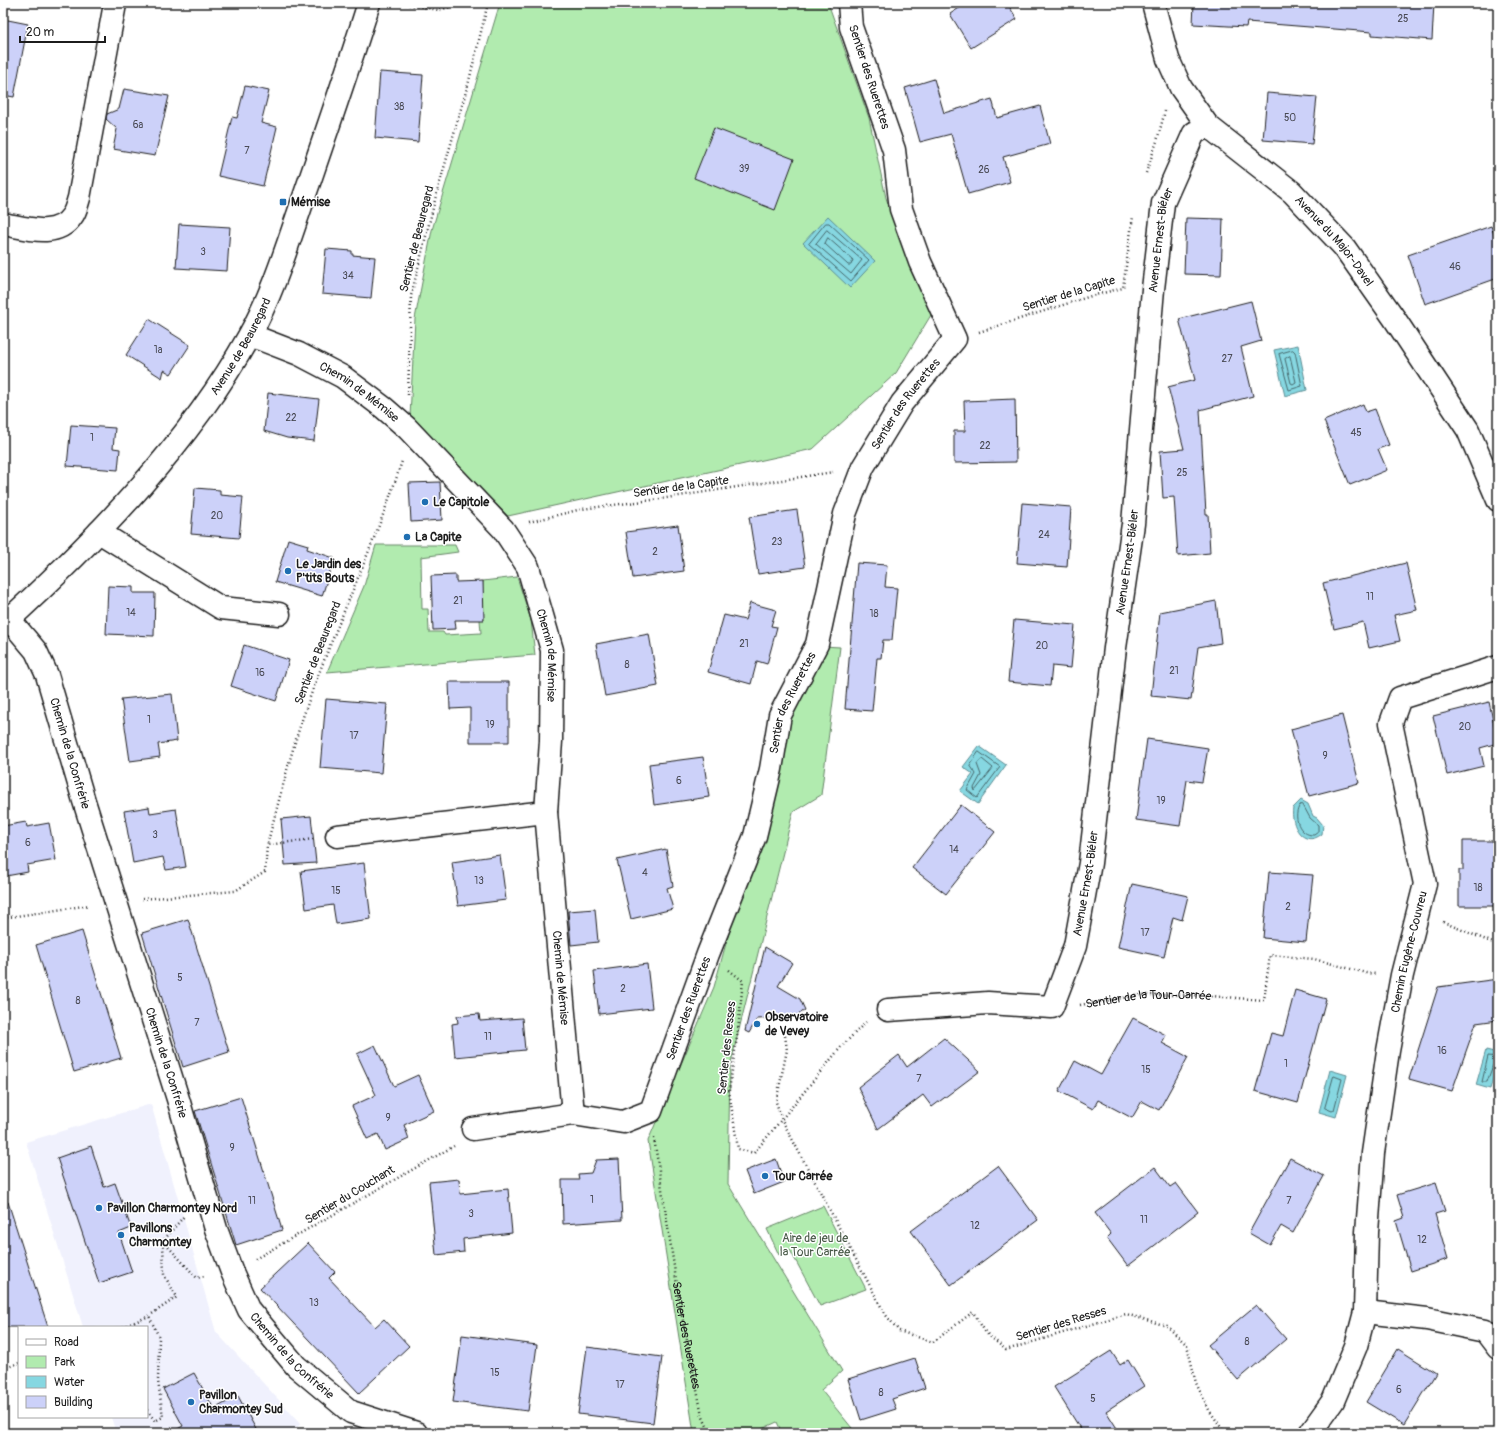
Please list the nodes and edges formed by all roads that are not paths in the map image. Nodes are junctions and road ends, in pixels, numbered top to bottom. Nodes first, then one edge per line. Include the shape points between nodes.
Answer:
1 (369, 3) edge
2 (849, 3) edge
3 (1153, 3) edge
4 (115, 4) edge
5 (1208, 126) junction
6 (3, 224) edge
7 (250, 335) junction
8 (1498, 500) edge
9 (99, 532) junction
10 (279, 614) dead end
11 (6, 622) edge
12 (1498, 667) edge
13 (546, 812) junction
14 (337, 836) road end
15 (888, 1010) road end
16 (573, 1114) junction
17 (473, 1129) road end
18 (1365, 1312) junction
19 (1498, 1348) edge
20 (416, 1433) edge
21 (1310, 1433) edge

1 - 7 street, Avenue de Beauregard via 298,216 272,286
2 - 16 street, Sentier des Ruerettes via 851,27 894,150 900,210 955,339 902,403 863,467 845,514 817,644 780,716 755,836 708,954 651,1111 623,1122
3 - 5 street, Avenue du Major-Davel via 1168,59 1181,88
4 - 6 street via 79,198 72,216 58,229 42,230
5 - 8 street, Avenue du Major-Davel via 1292,192 1344,247 1468,430
5 - 15 street, Avenue Ernest-Biéler via 1194,133 1163,203 1133,524 1113,664 1090,863 1075,946 1052,1007 988,1003
7 - 9 street, Avenue de Beauregard via 217,389 178,440
7 - 13 street, Chemin de Mémise via 299,354 343,377 407,428 503,529 528,567 552,650
9 - 10 street via 221,608
9 - 11 street, Avenue de Beauregard
11 - 20 street, Chemin de la Confrérie via 36,651 47,675 216,1229 249,1310 296,1366 351,1412
12 - 18 street, Chemin Eugène-Couvreu via 1400,698 1391,723 1425,884 1402,975 1373,1153 1367,1232
13 - 14 street
13 - 16 street, Chemin de Mémise
16 - 17 street
18 - 19 street via 1428,1319 1485,1331
18 - 21 street, Chemin Eugène-Couvreu via 1356,1346 1333,1401

